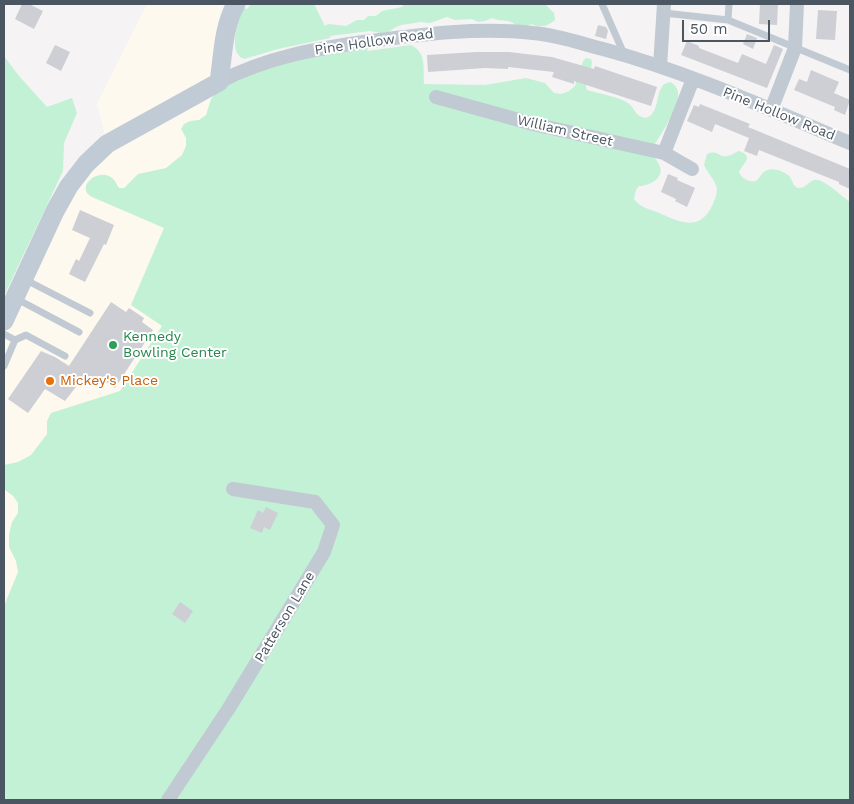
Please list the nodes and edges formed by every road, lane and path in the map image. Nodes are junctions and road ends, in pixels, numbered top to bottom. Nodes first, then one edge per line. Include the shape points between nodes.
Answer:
1 (236, 4) edge
2 (602, 4) edge
3 (729, 4) edge
4 (797, 4) edge
5 (664, 8) edge
6 (728, 20) junction
7 (795, 48) junction
8 (624, 55) junction
9 (660, 66) junction
10 (850, 70) edge
11 (693, 79) junction
12 (219, 82) junction
13 (436, 97) dead end
14 (771, 110) junction
15 (850, 143) edge
16 (664, 153) junction
17 (692, 169) dead end
18 (24, 279) junction
19 (15, 297) junction
20 (90, 313) dead end
21 (4, 321) edge
22 (79, 332) dead end
23 (4, 334) edge
24 (15, 340) junction
25 (65, 356) dead end
26 (4, 366) edge
27 (233, 489) dead end
28 (168, 800) edge

1 - 12 street via 226,30
2 - 8 lane
3 - 6 lane
4 - 7 street
5 - 6 lane
5 - 9 street
6 - 7 lane
7 - 10 lane
7 - 14 street
8 - 9 street, Pine Hollow Road
8 - 12 street, Pine Hollow Road via 532,33 421,34 280,57 250,66
9 - 11 street, Pine Hollow Road
11 - 14 street, Pine Hollow Road
11 - 16 street
12 - 18 street, Pine Hollow Road via 107,144 86,164 55,211
13 - 16 street, William Street via 533,124
14 - 15 street, Pine Hollow Road
16 - 17 street, William Street
18 - 19 street, Pine Hollow Road
18 - 20 lane
19 - 21 street, Pine Hollow Road
19 - 22 lane
23 - 24 lane
24 - 25 lane via 26,335
24 - 26 lane
27 - 28 street, Patterson Lane via 315,502 333,525 324,552 229,708

